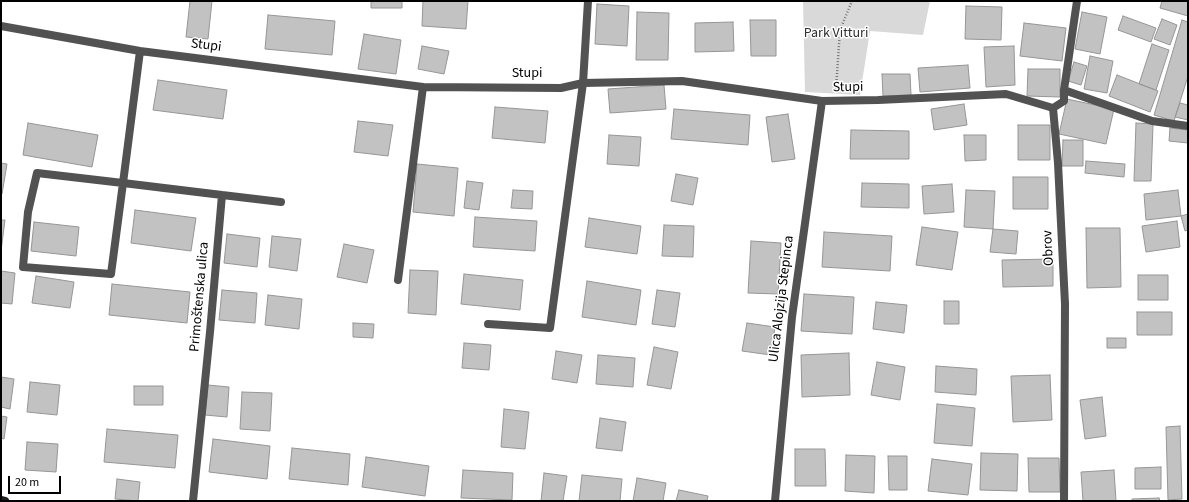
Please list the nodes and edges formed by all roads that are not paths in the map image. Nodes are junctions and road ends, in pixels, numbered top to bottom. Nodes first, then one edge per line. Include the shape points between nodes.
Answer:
1 (588, 1) edge
2 (1077, 1) edge
3 (1, 26) edge
4 (140, 51) junction
5 (583, 83) junction
6 (423, 87) junction
7 (1064, 90) junction
8 (822, 101) junction
9 (1053, 108) junction
10 (1188, 126) edge
11 (123, 183) junction
12 (222, 195) junction
13 (281, 202) dead end
14 (398, 280) dead end
15 (488, 324) dead end
16 (1, 500) edge
17 (5, 501) edge
18 (193, 501) edge
19 (775, 501) edge
20 (1064, 501) edge

1 - 5 street
2 - 7 street
3 - 4 street, Stupi
4 - 6 street, Stupi
4 - 11 street
5 - 6 street, Stupi via 561,88
5 - 8 street, Stupi via 682,81
5 - 15 street via 550,328
6 - 14 street
7 - 9 street via 1064,101
7 - 10 street via 1152,121
8 - 9 street, Stupi via 1006,94
8 - 19 street, Ulica Alojzija Stepinca via 792,317
9 - 20 street, Obrov via 1065,304
11 - 11 street via 111,274 23,267 28,212 37,173
11 - 12 street
12 - 13 street
12 - 18 street, Primoštenska ulica
16 - 17 main road

